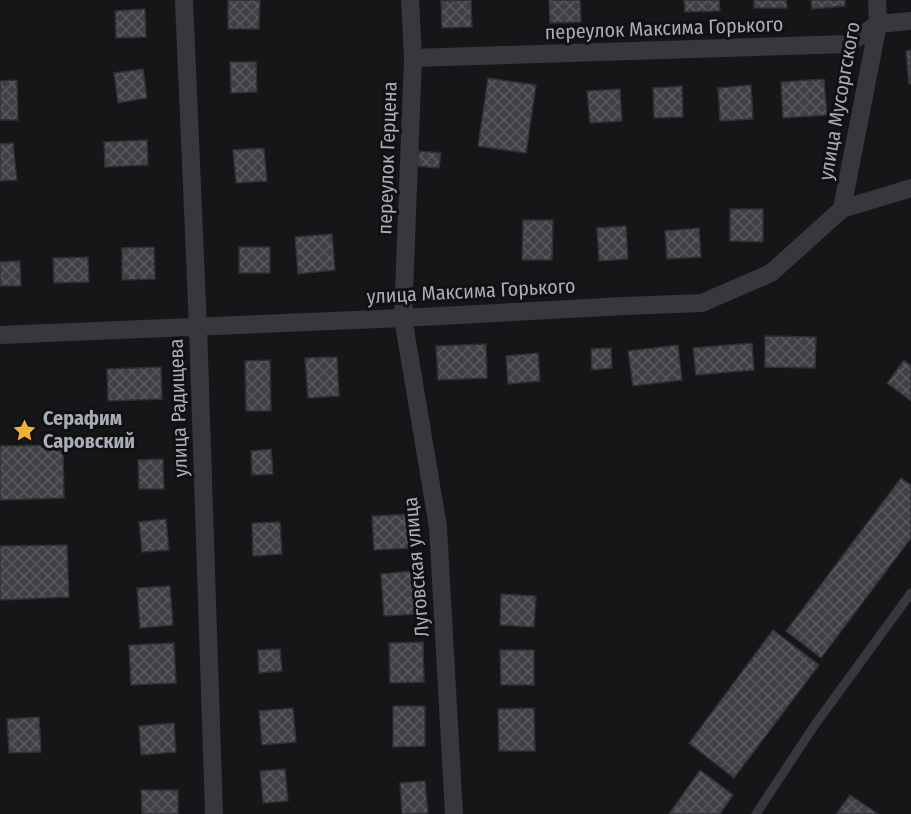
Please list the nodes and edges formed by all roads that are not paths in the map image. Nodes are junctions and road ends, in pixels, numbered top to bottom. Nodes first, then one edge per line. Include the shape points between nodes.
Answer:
1 (184, 0) edge
2 (410, 0) edge
3 (877, 0) edge
4 (911, 21) edge
5 (878, 24) junction
6 (413, 58) junction
7 (911, 188) edge
8 (842, 209) junction
9 (403, 318) junction
10 (198, 327) junction
11 (0, 334) edge
12 (911, 593) edge
13 (214, 814) edge
14 (453, 814) edge
15 (756, 814) edge

1 - 10 street, улица Радищева
2 - 6 street, переулок Герцена
3 - 5 street, улица Мусоргского
4 - 5 street, переулок Максима Горького
5 - 6 street, переулок Максима Горького via 848,45
5 - 8 street, улица Мусоргского
6 - 9 street, переулок Герцена
7 - 8 street, улица Максима Горького
8 - 9 street, улица Максима Горького via 771,273 702,303
9 - 10 street, улица Максима Горького
9 - 14 street, Луговская улица via 438,526
10 - 11 street, улица Максима Горького
10 - 13 street, улица Радищева
12 - 15 lane via 814,726

